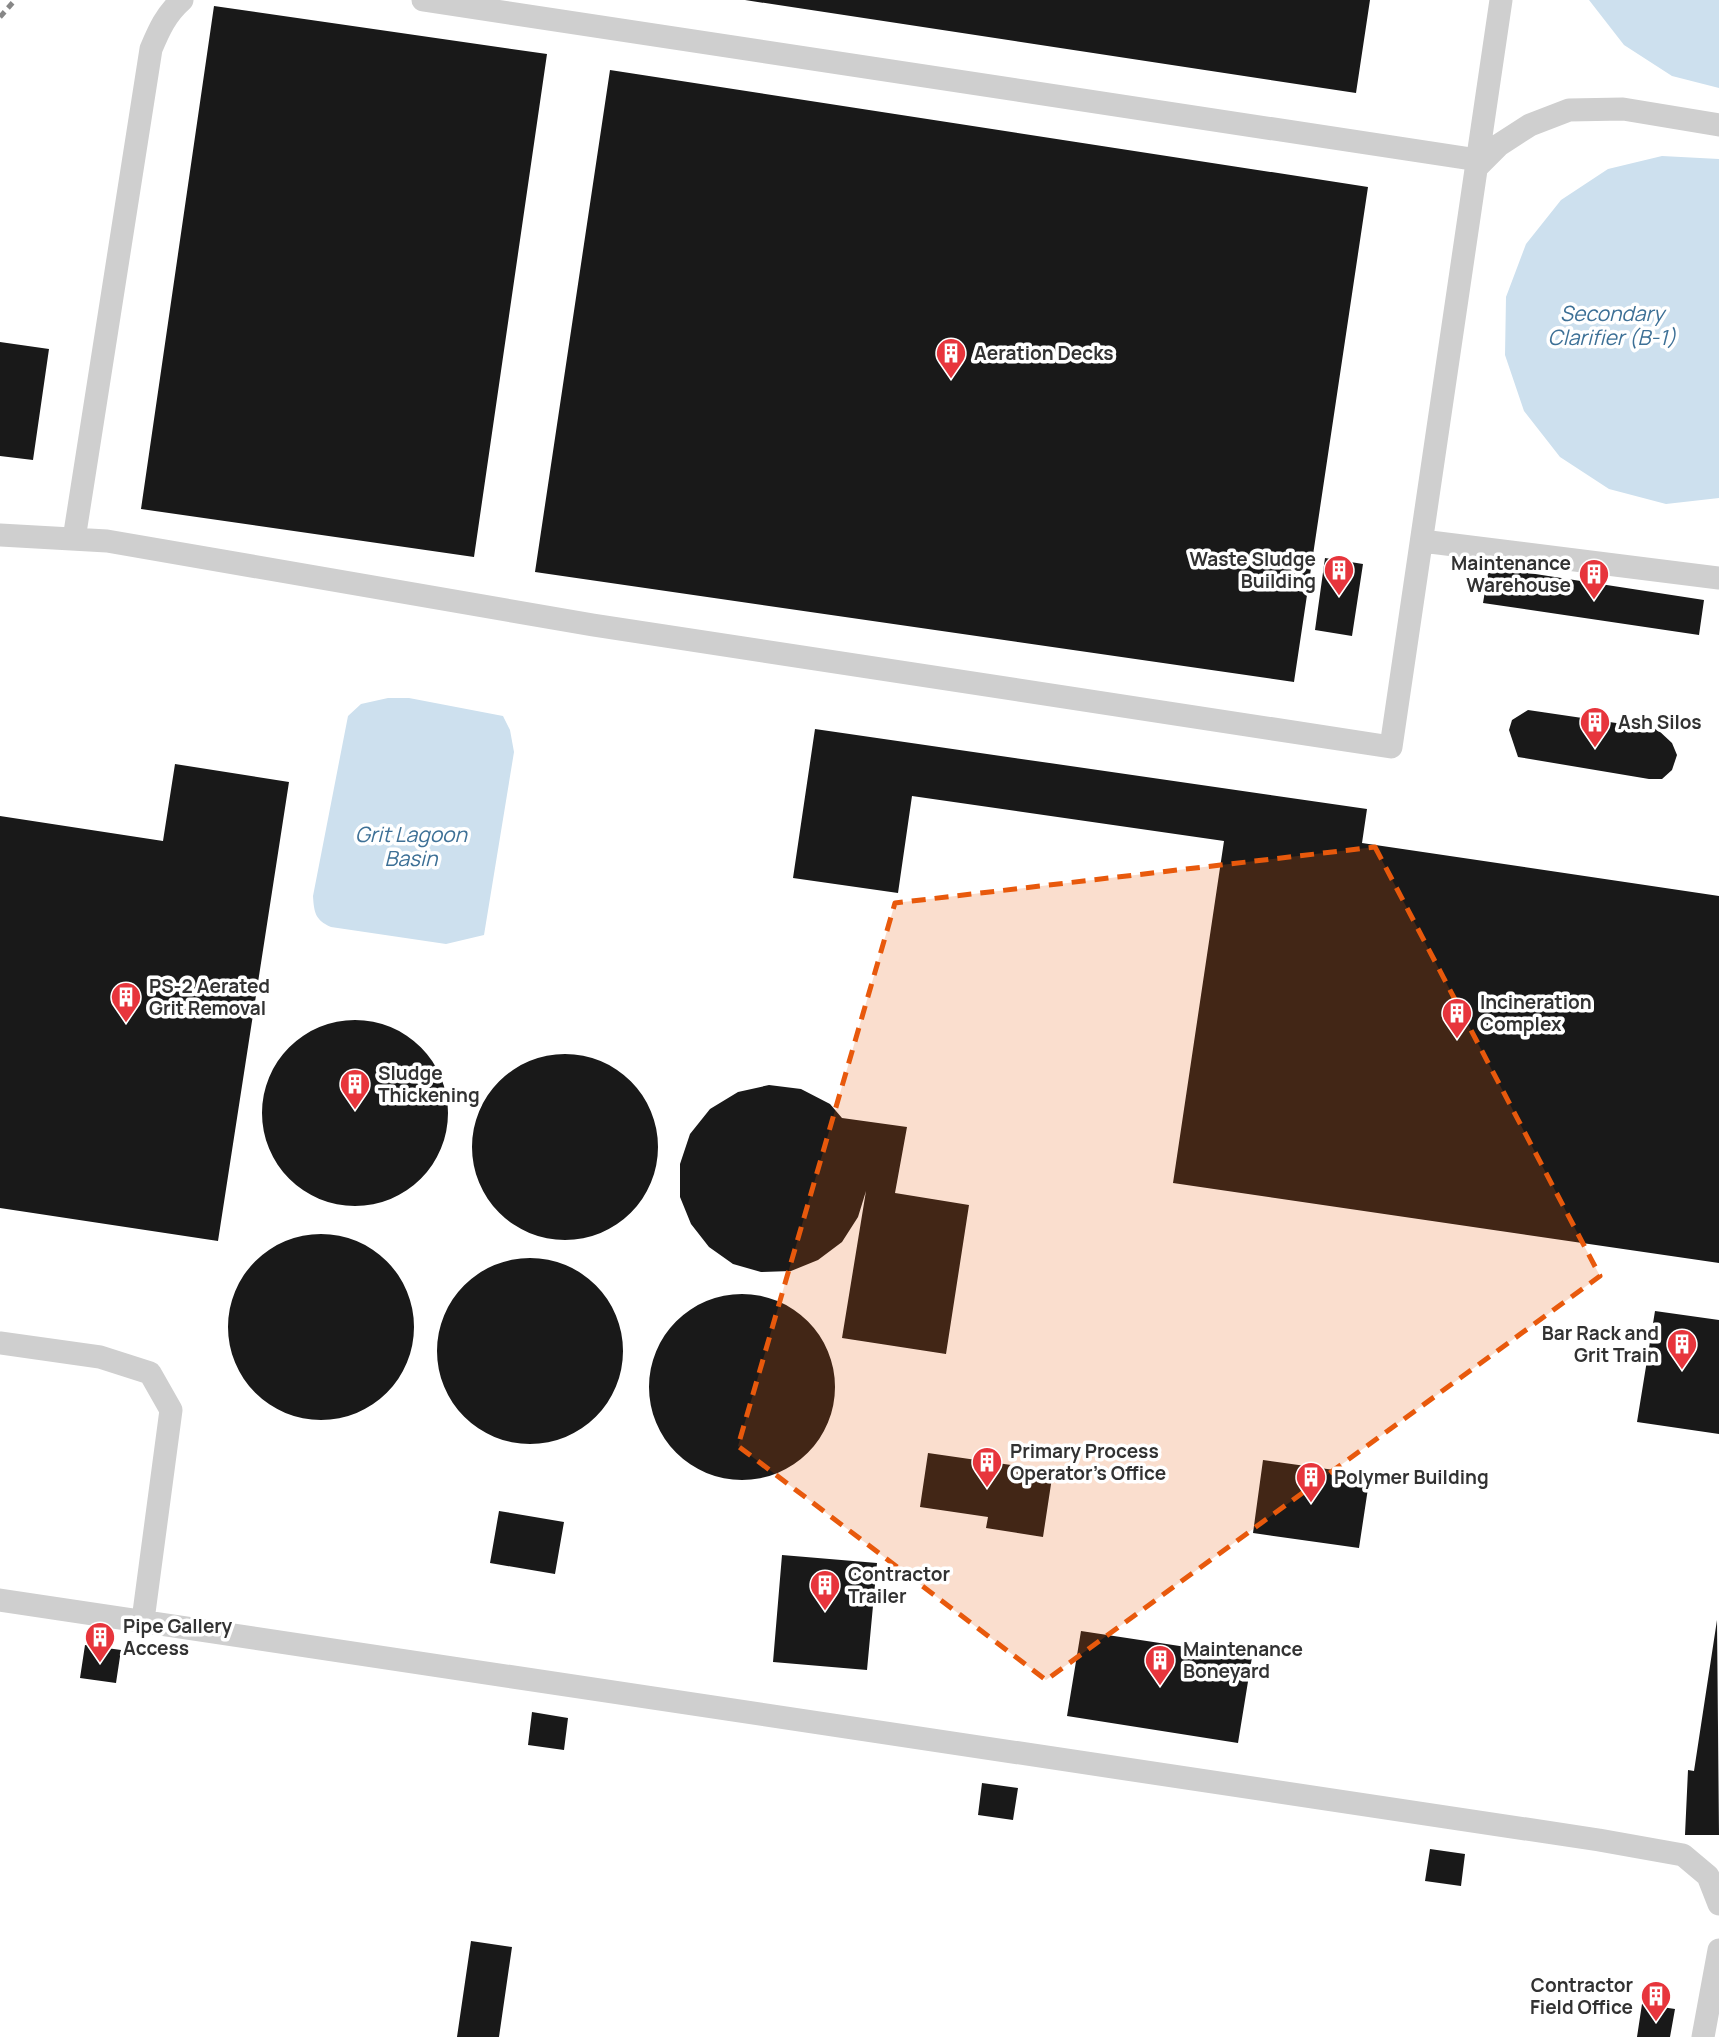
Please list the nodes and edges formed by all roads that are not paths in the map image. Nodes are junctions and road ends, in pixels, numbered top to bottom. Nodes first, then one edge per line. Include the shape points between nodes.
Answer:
1 (182, 0) edge
2 (423, 0) edge
3 (1501, 0) edge
4 (1719, 125) edge
5 (1477, 164) junction
6 (0, 536) edge
7 (74, 539) junction
8 (1422, 541) junction
9 (1719, 578) edge
10 (0, 1343) edge
11 (0, 1600) edge
12 (143, 1620) junction
13 (1719, 1904) edge
14 (1719, 1950) edge
15 (1703, 2037) edge

1 - 7 lane via 160,26 151,49
2 - 5 lane
3 - 5 lane
4 - 5 lane via 1623,110 1569,110 1530,125
5 - 8 lane
6 - 7 lane
7 - 8 lane via 593,625 1391,747
8 - 9 lane
10 - 12 lane via 100,1357 150,1373 171,1410
11 - 12 lane
12 - 13 lane via 1683,1855 1708,1876
14 - 15 lane

